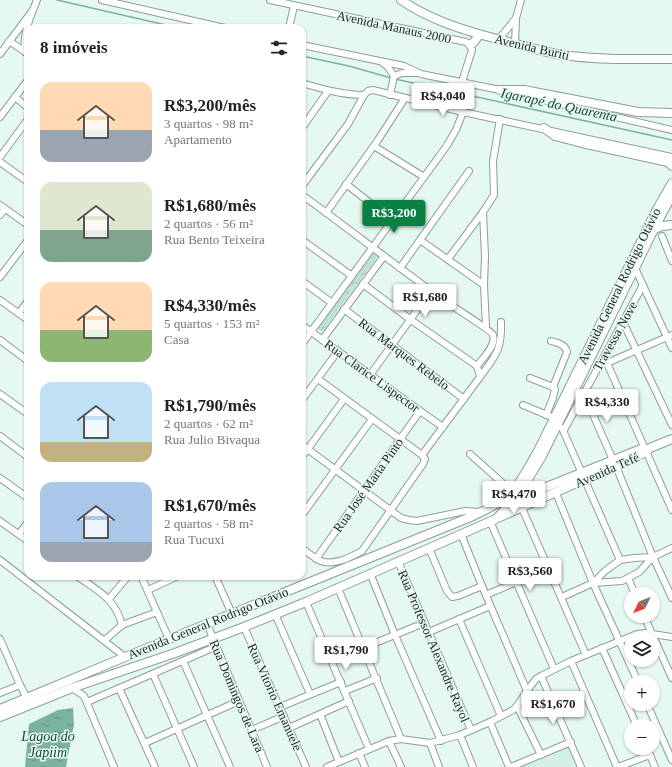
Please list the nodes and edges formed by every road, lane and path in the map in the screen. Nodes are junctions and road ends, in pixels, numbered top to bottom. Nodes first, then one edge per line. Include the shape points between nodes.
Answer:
1 (37, 0) edge
2 (102, 0) edge
3 (270, 0) edge
4 (401, 0) edge
5 (521, 0) edge
6 (294, 6) junction
7 (33, 10) junction
8 (516, 18) junction
9 (29, 24) edge
10 (208, 24) edge
11 (291, 24) edge
12 (479, 35) junction
13 (498, 39) junction
14 (10, 41) junction
15 (515, 44) junction
16 (470, 45) junction
17 (306, 46) edge
18 (24, 51) edge
19 (0, 54) edge
20 (672, 59) edge
21 (380, 61) junction
22 (422, 74) junction
23 (394, 78) junction
24 (462, 82) junction
25 (306, 84) edge
26 (24, 85) edge
27 (500, 90) junction
28 (328, 91) junction
29 (391, 92) junction
30 (364, 95) junction
31 (15, 97) junction
32 (405, 98) junction
33 (24, 105) edge
34 (463, 112) junction
35 (670, 113) edge
36 (0, 117) edge
37 (500, 119) junction
38 (306, 122) edge
39 (24, 124) edge
40 (544, 128) junction
41 (672, 130) edge
42 (374, 146) junction
43 (0, 157) edge
44 (0, 162) edge
45 (671, 162) edge
46 (469, 171) dead end
47 (424, 177) junction
48 (24, 178) edge
49 (306, 181) edge
50 (672, 183) edge
51 (346, 184) junction
52 (672, 195) edge
53 (306, 199) edge
54 (3, 207) edge
55 (483, 212) junction
56 (326, 213) junction
57 (0, 215) edge
58 (392, 220) junction
59 (24, 222) edge
60 (672, 225) edge
61 (654, 228) junction
62 (662, 236) dead end
63 (420, 240) junction
64 (306, 243) edge
65 (24, 246) edge
66 (372, 247) junction
67 (384, 256) junction
68 (448, 259) junction
69 (672, 261) edge
70 (0, 266) edge
71 (400, 268) junction
72 (635, 268) junction
73 (6, 270) junction
74 (352, 276) junction
75 (0, 277) edge
76 (306, 284) edge
77 (363, 284) junction
78 (484, 285) junction
79 (643, 285) junction
80 (431, 291) junction
81 (0, 300) edge
82 (332, 303) junction
83 (24, 306) edge
84 (344, 309) junction
85 (19, 313) junction
86 (24, 317) edge
87 (411, 320) junction
88 (501, 322) dead end
89 (623, 322) junction
90 (486, 327) junction
91 (306, 328) edge
92 (311, 332) junction
93 (669, 336) edge
94 (306, 339) edge
95 (0, 340) edge
96 (322, 340) junction
97 (551, 341) dead end
98 (391, 345) junction
99 (672, 348) edge
100 (636, 350) junction
101 (338, 351) junction
102 (24, 358) edge
103 (604, 362) junction
104 (477, 366) junction
105 (370, 375) junction
106 (480, 377) junction
107 (530, 378) dead end
108 (318, 379) junction
109 (553, 387) junction
110 (0, 394) edge
111 (306, 394) edge
112 (584, 394) junction
113 (344, 399) junction
114 (464, 399) junction
115 (523, 405) dead end
116 (24, 411) edge
117 (420, 411) junction
118 (546, 415) junction
119 (372, 419) junction
120 (556, 420) junction
121 (672, 425) edge
122 (443, 427) junction
123 (564, 430) junction
124 (0, 436) edge
125 (399, 439) junction
126 (672, 439) edge
127 (308, 449) junction
128 (647, 449) junction
129 (306, 452) edge
130 (24, 454) edge
131 (470, 454) dead end
132 (422, 455) junction
133 (615, 463) junction
134 (336, 469) junction
135 (584, 476) junction
136 (0, 478) edge
137 (363, 490) junction
138 (556, 493) junction
139 (24, 495) edge
140 (514, 495) junction
141 (522, 508) junction
142 (306, 510) edge
143 (390, 510) junction
144 (672, 510) edge
145 (482, 512) junction
146 (493, 520) junction
147 (0, 521) edge
148 (24, 527) edge
149 (19, 534) junction
150 (461, 534) junction
151 (24, 538) edge
152 (430, 548) junction
153 (672, 548) edge
154 (306, 551) edge
155 (653, 557) junction
156 (316, 558) junction
157 (0, 560) edge
158 (620, 560) junction
159 (398, 561) junction
160 (549, 568) junction
161 (370, 573) junction
162 (24, 578) edge
163 (628, 578) junction
164 (26, 580) edge
165 (83, 580) edge
166 (125, 580) edge
167 (143, 580) edge
168 (169, 580) edge
169 (217, 580) edge
170 (515, 582) junction
171 (593, 582) junction
172 (482, 586) junction
173 (632, 587) edge
174 (338, 588) junction
175 (148, 590) junction
176 (486, 595) junction
177 (562, 597) junction
178 (672, 598) edge
179 (109, 599) junction
180 (306, 602) junction
181 (490, 606) junction
182 (157, 612) junction
183 (232, 614) junction
184 (275, 614) junction
185 (459, 619) junction
186 (424, 623) junction
187 (206, 624) junction
188 (122, 625) junction
189 (244, 627) junction
190 (429, 632) junction
191 (395, 635) junction
192 (660, 635) edge
193 (672, 637) edge
194 (624, 638) edge
195 (0, 639) edge
196 (169, 639) junction
197 (105, 640) junction
198 (619, 640) junction
199 (214, 643) junction
200 (363, 648) junction
201 (602, 648) junction
202 (660, 652) edge
203 (175, 653) junction
204 (586, 655) junction
205 (125, 657) junction
206 (183, 661) junction
207 (571, 661) junction
208 (554, 669) junction
209 (153, 674) junction
210 (635, 675) edge
211 (541, 676) junction
212 (377, 678) junction
213 (672, 678) edge
214 (87, 682) junction
215 (341, 682) junction
216 (20, 685) junction
217 (72, 688) junction
218 (119, 688) junction
219 (345, 691) junction
220 (527, 691) junction
221 (0, 693) edge
222 (310, 694) junction
223 (27, 698) junction
224 (85, 699) junction
225 (239, 701) junction
226 (349, 701) junction
227 (517, 706) junction
228 (280, 707) junction
229 (0, 710) edge
230 (650, 711) edge
231 (320, 714) junction
232 (208, 715) junction
233 (284, 716) junction
234 (501, 716) junction
235 (0, 717) edge
236 (634, 719) edge
237 (490, 722) junction
238 (288, 728) junction
239 (177, 729) junction
240 (252, 730) junction
241 (470, 730) junction
242 (460, 735) junction
243 (401, 739) junction
244 (390, 741) junction
245 (441, 741) junction
246 (571, 742) junction
247 (145, 743) junction
248 (430, 744) junction
249 (369, 749) junction
250 (360, 753) junction
251 (541, 755) junction
252 (650, 755) joint
253 (672, 760) edge
254 (339, 762) junction
255 (580, 766) edge
256 (114, 767) edge
257 (155, 767) edge
258 (194, 767) edge
259 (230, 767) edge
260 (267, 767) edge
261 (306, 767) edge
262 (328, 767) edge
263 (365, 767) edge
264 (401, 767) edge
265 (439, 767) edge
266 (473, 767) edge
267 (510, 767) edge
268 (617, 767) edge
269 (655, 767) edge

1 - 7 street
2 - 10 street
3 - 6 street, Avenida Manaus 2000
4 - 12 main road, Avenida Buriti via 435,20
5 - 8 street
6 - 11 street
6 - 16 street, Avenida Manaus 2000 via 466,42
7 - 9 street
7 - 14 street
8 - 13 street
8 - 15 street
12 - 13 main road, Avenida Buriti
12 - 16 main road
13 - 15 main road, Avenida Buriti
14 - 18 street
14 - 19 street
15 - 20 main road, Avenida Buriti via 562,55
16 - 24 street via 472,50
17 - 21 street
21 - 22 street via 404,66
21 - 23 street via 388,67
22 - 23 street via 402,73
22 - 24 street
23 - 29 street
24 - 27 street
25 - 28 street
26 - 31 street
27 - 35 main road via 524,90 638,112
27 - 41 street
28 - 30 street
28 - 38 street
29 - 30 street via 373,90
29 - 32 street
30 - 49 street via 348,124
31 - 33 street
31 - 36 street
32 - 34 street
32 - 42 street
34 - 37 street
34 - 47 street via 451,139
37 - 40 street
37 - 55 street via 493,161 494,195
39 - 43 street
40 - 45 street
40 - 45 main road via 555,136
42 - 47 street
42 - 51 street
44 - 48 street
46 - 63 street
47 - 58 street
50 - 120 main road, Avenida General Rodrigo Otávio via 656,211
51 - 56 street
51 - 58 street
52 - 61 main road, Avenida General Rodrigo Otávio
53 - 56 street
54 - 57 street
54 - 59 street
55 - 68 street
55 - 78 street via 486,256
56 - 66 street
58 - 66 street
60 - 61 main road
61 - 72 main road, Avenida General Rodrigo Otávio
62 - 69 street
63 - 68 street
63 - 71 street
64 - 74 street
65 - 73 street
66 - 67 street
66 - 74 street
67 - 71 street
67 - 77 street
68 - 78 street
70 - 73 street
71 - 80 street
72 - 79 street
72 - 120 main road, Avenida General Rodrigo Otávio
73 - 75 street
74 - 82 street
76 - 82 street
77 - 84 street
77 - 87 street
78 - 90 street
79 - 89 street, Travessa Nove
79 - 93 street
80 - 87 street
80 - 90 street
81 - 85 street
82 - 92 street
83 - 85 street
84 - 96 street
84 - 98 street, Rua Marques Rebelo
85 - 86 street
87 - 98 street
87 - 104 street
88 - 106 street via 499,349
89 - 100 street
89 - 103 street, Travessa Nove
90 - 104 street via 493,333 493,342
91 - 92 street, Rua Clarice Lispector
92 - 94 street
92 - 96 street, Rua Clarice Lispector
93 - 99 street
93 - 100 street
95 - 102 street
96 - 101 street, Rua Clarice Lispector
97 - 109 street via 561,344 567,352
98 - 105 street
98 - 114 street, Rua Marques Rebelo
100 - 103 street
100 - 121 street
101 - 105 street, Rua Clarice Lispector
101 - 108 street
103 - 112 street, Travessa Nove
103 - 128 street
104 - 106 street
105 - 117 street, Rua Clarice Lispector
106 - 114 street
107 - 109 street
108 - 111 street
108 - 113 street
109 - 118 street via 555,392
110 - 116 street
112 - 123 street, Travessa Nove
112 - 133 street
113 - 119 street
113 - 127 street
114 - 122 street
115 - 118 street
117 - 122 street, Rua Clarice Lispector
117 - 125 street, Rua José Maria Pinto
118 - 120 street
119 - 125 street
119 - 134 street
120 - 123 street
120 - 140 main road, Avenida General Rodrigo Otávio via 541,458
122 - 132 street
123 - 135 street
124 - 130 street
125 - 132 street
125 - 137 street, Rua José Maria Pinto
126 - 128 main road, Avenida Tefé
127 - 129 street
127 - 134 street
128 - 133 main road, Avenida Tefé
128 - 144 street
131 - 140 street
132 - 143 street via 425,459 423,464
133 - 135 main road, Avenida Tefé
133 - 155 street
134 - 137 street
134 - 142 street
135 - 138 main road, Avenida Tefé
135 - 140 main road, Avenida Tefé via 528,494
135 - 158 street
136 - 139 street
137 - 143 street
137 - 156 street, Rua José Maria Pinto
138 - 141 main road, Avenida Tefé
138 - 171 street
140 - 145 main road, Avenida General Rodrigo Otávio
140 - 146 main road, Avenida General Rodrigo Otávio
141 - 146 main road, Avenida Tefé
141 - 160 street
143 - 145 street via 401,518 417,521 465,511
143 - 156 street via 362,551 332,562 323,562
145 - 183 main road, Avenida General Rodrigo Otávio
146 - 150 main road, Avenida General Rodrigo Otávio
146 - 170 street
147 - 149 street
148 - 149 street
149 - 151 street
150 - 152 main road, Avenida General Rodrigo Otávio
150 - 172 street
152 - 159 main road, Avenida General Rodrigo Otávio
152 - 172 street via 447,591 452,596
153 - 155 street
154 - 156 street
155 - 158 street
155 - 163 street via 639,572
155 - 178 street
157 - 162 street
158 - 171 street
159 - 161 main road, Avenida General Rodrigo Otávio
159 - 186 street, Rua Professor Alexandre Rayol
160 - 170 street
160 - 177 street
161 - 174 main road, Avenida General Rodrigo Otávio
161 - 191 street
163 - 171 street via 622,581
163 - 173 street
164 - 197 street
165 - 179 street
166 - 179 street
167 - 175 street
168 - 175 street
169 - 183 street
170 - 176 street
170 - 208 street
171 - 177 street
171 - 198 street
172 - 176 street
174 - 180 main road, Avenida General Rodrigo Otávio
174 - 200 street
175 - 182 street
176 - 181 street
177 - 204 street
179 - 188 street
180 - 184 main road, Avenida General Rodrigo Otávio
180 - 215 street
181 - 185 street
181 - 220 street
182 - 188 street
182 - 196 street
183 - 187 main road, Avenida General Rodrigo Otávio
184 - 189 main road, Avenida General Rodrigo Otávio
184 - 222 street
185 - 190 street
185 - 234 street
186 - 190 street, Rua Professor Alexandre Rayol
186 - 191 street
187 - 196 main road, Avenida General Rodrigo Otávio
187 - 199 street, Rua Domingos de Lara
188 - 197 street
189 - 199 main road, Avenida General Rodrigo Otávio
189 - 228 street, Rua Vitorio Emanuele
190 - 241 street, Rua Professor Alexandre Rayol
191 - 200 street
191 - 245 street
192 - 193 street
194 - 198 street
195 - 216 street
196 - 203 main road via 176,645
196 - 205 main road, Avenida General Rodrigo Otávio
197 - 205 street
198 - 201 street
198 - 210 street
199 - 203 main road, Avenida General Rodrigo Otávio
199 - 206 street
199 - 225 street, Rua Domingos de Lara
200 - 212 street
201 - 204 street
201 - 236 street
202 - 213 street
203 - 214 main road, Avenida General Rodrigo Otávio
204 - 207 street
205 - 223 main road, Avenida General Rodrigo Otávio
206 - 209 street
206 - 232 street
207 - 208 street
207 - 268 street
208 - 211 street
209 - 218 street
209 - 239 street
211 - 220 street
211 - 246 street
212 - 219 street
212 - 243 street
214 - 217 main road, Avenida General Rodrigo Otávio
214 - 224 street
215 - 219 street
215 - 222 street
216 - 221 street
216 - 223 street
217 - 224 street
217 - 235 main road, Avenida General Rodrigo Otávio
218 - 224 street
218 - 247 street
219 - 226 street
220 - 227 street
222 - 228 street
223 - 229 main road, Avenida General Rodrigo Otávio
224 - 256 street
225 - 232 street
225 - 240 street, Rua Domingos de Lara
226 - 231 street
226 - 249 street
227 - 234 street
227 - 251 street
228 - 233 street, Rua Vitorio Emanuele
230 - 253 street
231 - 238 street
231 - 254 street
232 - 239 street
232 - 259 street
233 - 238 street, Rua Vitorio Emanuele
233 - 240 street
234 - 237 street
237 - 241 street
237 - 267 street
238 - 261 street, Rua Vitorio Emanuele
239 - 247 street
239 - 258 street
240 - 260 street, Rua Domingos de Lara
241 - 242 street
242 - 245 street
242 - 266 street
243 - 244 street
243 - 248 street
244 - 249 street
244 - 264 street
245 - 248 street
246 - 251 street
246 - 255 street
247 - 257 street
248 - 265 street
249 - 250 street
250 - 254 street
250 - 263 street
251 - 267 street
252 - 268 street
252 - 269 street
254 - 262 street

